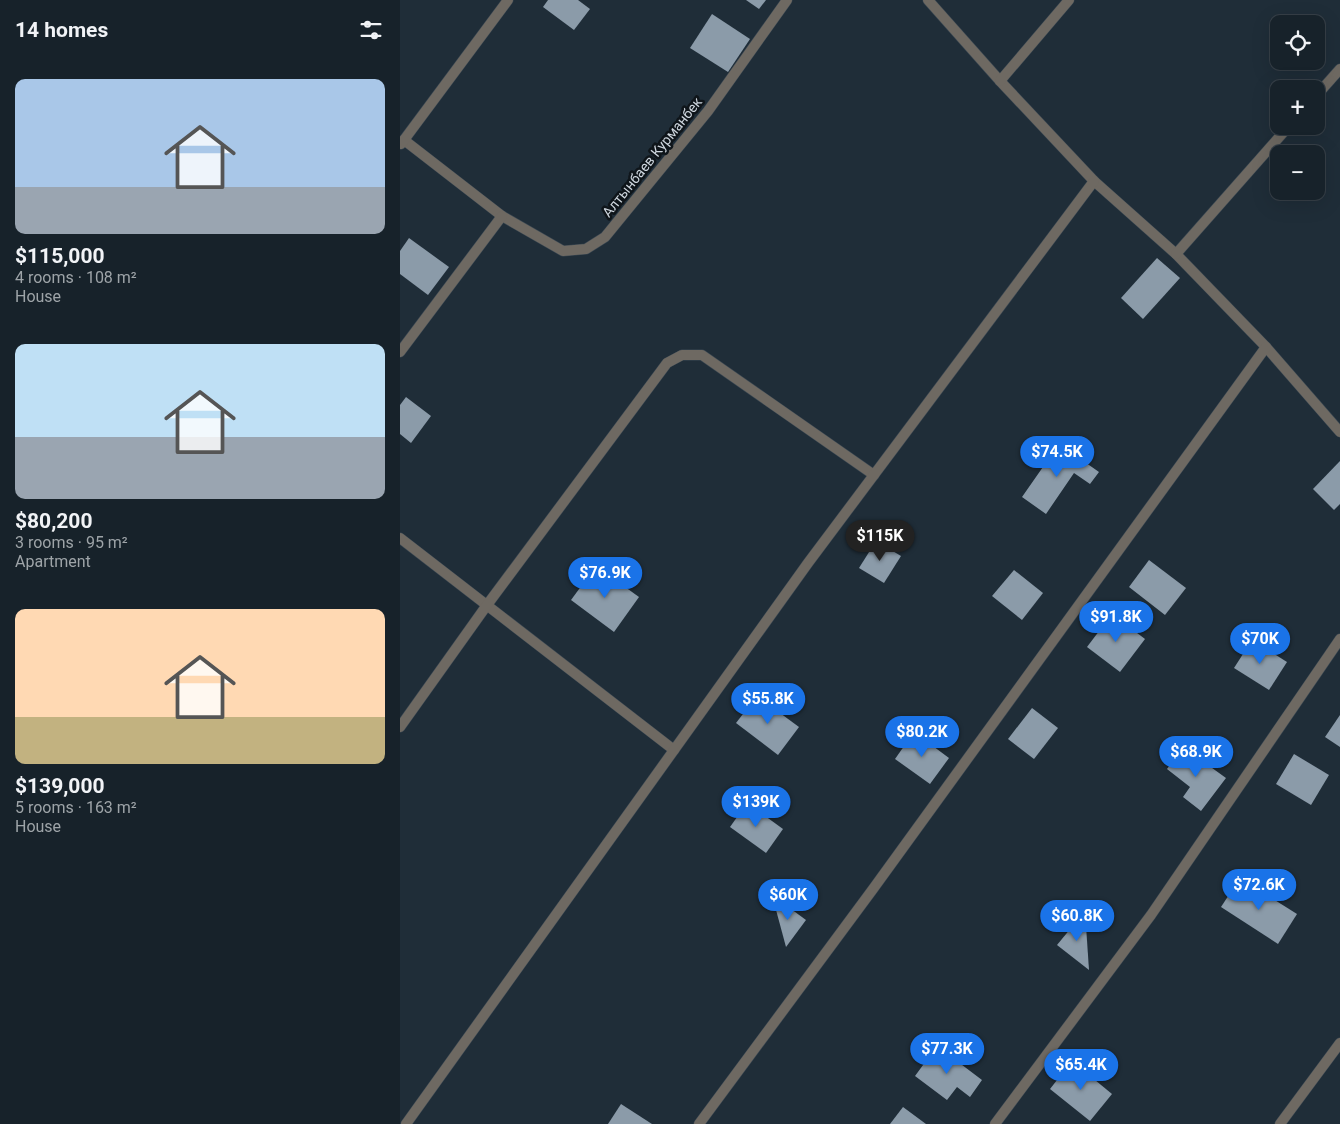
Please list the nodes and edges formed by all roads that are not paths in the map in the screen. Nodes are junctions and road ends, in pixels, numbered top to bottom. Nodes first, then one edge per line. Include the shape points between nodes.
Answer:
1 (508, 0) edge
2 (787, 0) edge
3 (928, 0) edge
4 (1069, 0) edge
5 (1340, 69) edge
6 (1000, 82) junction
7 (1325, 86) edge
8 (1281, 135) edge
9 (402, 143) edge
10 (1094, 181) junction
11 (502, 216) junction
12 (1176, 254) junction
13 (1266, 347) junction
14 (400, 352) edge
15 (1340, 432) edge
16 (874, 475) junction
17 (400, 538) edge
18 (487, 605) junction
19 (1340, 640) edge
20 (400, 727) edge
21 (674, 750) junction
22 (1340, 1043) edge
23 (406, 1124) edge
24 (699, 1124) edge
25 (995, 1124) edge
26 (1280, 1124) edge

1 - 9 street
2 - 11 street, Алтынбаев Курманбек via 708,110 605,237 586,249 563,251
3 - 6 street
4 - 6 street
5 - 7 street
6 - 10 street
8 - 12 street
9 - 11 street, Алтынбаев Курманбек
10 - 12 street
10 - 16 street
11 - 14 street
12 - 13 street
13 - 15 street
13 - 24 street
16 - 18 street via 702,356 682,355 667,363
16 - 21 street
17 - 18 street
18 - 20 street
18 - 21 street
19 - 25 street via 1151,915
21 - 23 street
22 - 26 street

